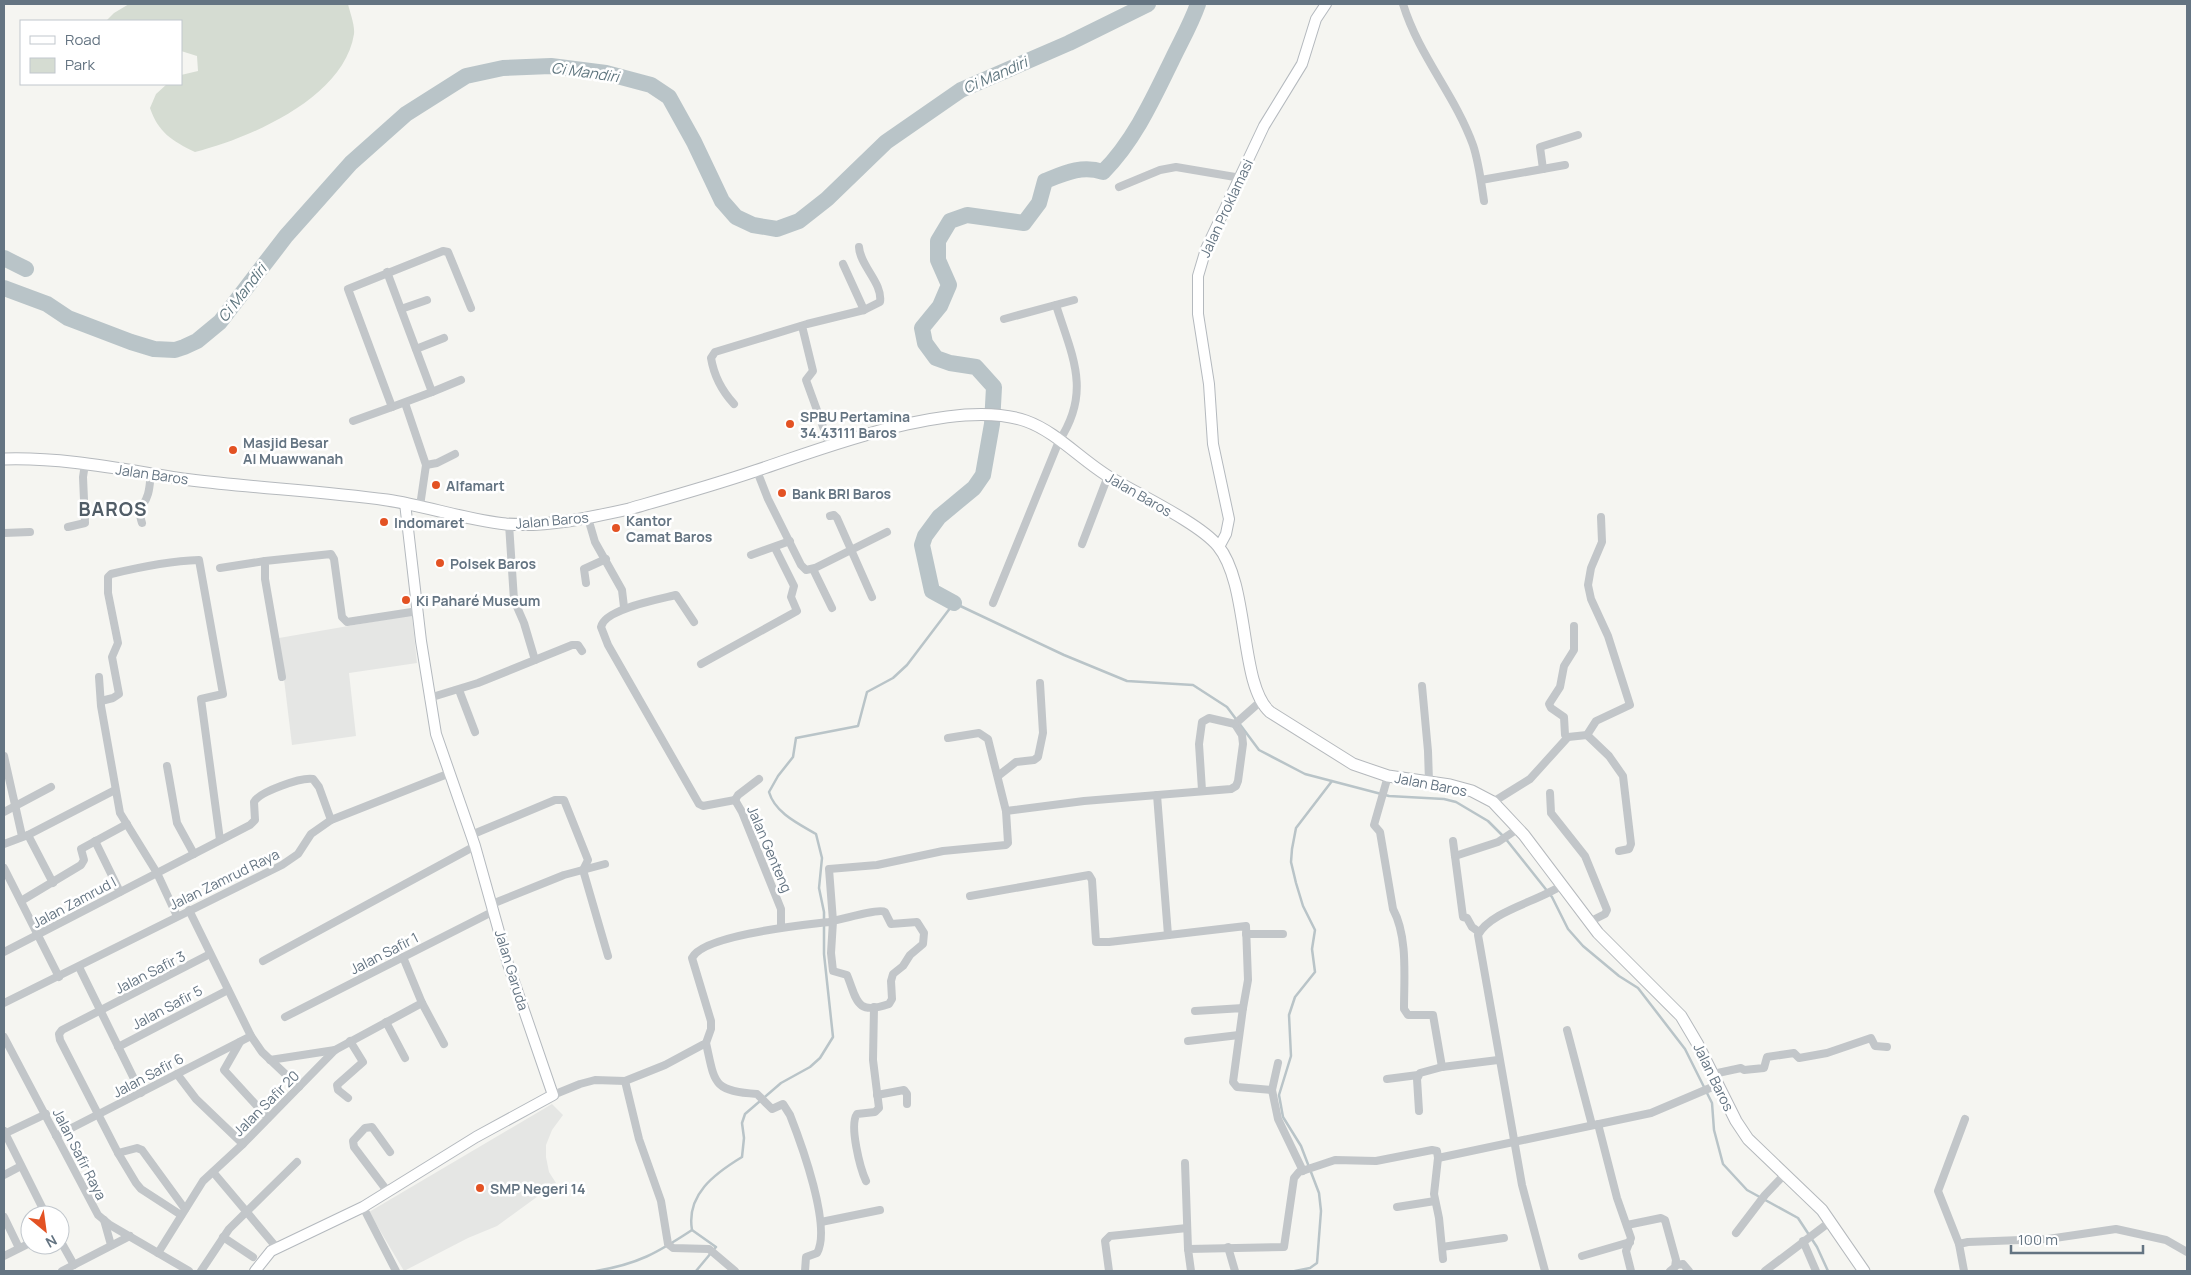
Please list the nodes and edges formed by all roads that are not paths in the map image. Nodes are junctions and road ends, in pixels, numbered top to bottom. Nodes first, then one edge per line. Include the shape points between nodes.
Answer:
1 (1326, 4) edge
2 (1403, 4) edge
3 (1578, 135) dead end
4 (1565, 165) dead end
5 (1543, 169) junction
6 (1241, 178) junction
7 (1481, 180) junction
8 (1118, 187) dead end
9 (1484, 201) dead end
10 (859, 247) dead end
11 (843, 264) dead end
12 (387, 272) junction
13 (426, 300) dead end
14 (1074, 300) dead end
15 (1056, 305) junction
16 (471, 308) dead end
17 (401, 309) junction
18 (864, 310) junction
19 (1004, 319) dead end
20 (802, 326) junction
21 (444, 338) dead end
22 (416, 349) junction
23 (461, 380) dead end
24 (432, 392) junction
25 (405, 403) junction
26 (734, 404) dead end
27 (392, 407) junction
28 (353, 421) dead end
29 (1059, 441) junction
30 (830, 446) junction
31 (455, 454) dead end
32 (4, 459) edge
33 (85, 464) junction
34 (426, 465) junction
35 (757, 470) junction
36 (151, 473) junction
37 (1108, 476) junction
38 (405, 503) junction
39 (420, 506) junction
40 (830, 516) dead end
41 (1602, 517) dead end
42 (588, 518) junction
43 (142, 523) dead end
44 (509, 524) junction
45 (68, 528) dead end
46 (30, 532) dead end
47 (886, 532) dead end
48 (4, 534) edge
49 (790, 541) junction
50 (1082, 544) dead end
51 (1219, 547) junction
52 (775, 548) junction
53 (850, 550) junction
54 (751, 554) dead end
55 (606, 559) junction
56 (265, 561) junction
57 (220, 568) dead end
58 (813, 569) junction
59 (586, 583) dead end
60 (872, 597) dead end
61 (993, 603) dead end
62 (624, 607) junction
63 (832, 608) dead end
64 (418, 611) junction
65 (694, 622) dead end
66 (1574, 626) dead end
67 (582, 652) dead end
68 (535, 660) junction
69 (701, 664) dead end
70 (99, 677) dead end
71 (282, 677) dead end
72 (1040, 683) dead end
73 (1422, 686) dead end
74 (460, 690) junction
75 (429, 698) junction
76 (101, 701) junction
77 (1261, 701) junction
78 (1235, 723) junction
79 (475, 732) dead end
80 (1587, 735) junction
81 (1568, 737) junction
82 (948, 738) dead end
83 (4, 756) edge
84 (167, 766) dead end
85 (450, 773) junction
86 (998, 776) junction
87 (759, 779) dead end
88 (1387, 781) junction
89 (1428, 782) junction
90 (50, 787) dead end
91 (115, 790) junction
92 (1202, 790) junction
93 (1550, 793) dead end
94 (1157, 795) junction
95 (735, 800) junction
96 (1493, 802) junction
97 (14, 806) junction
98 (1006, 811) junction
99 (4, 812) edge
100 (332, 820) junction
101 (127, 824) junction
102 (1519, 828) junction
103 (471, 835) junction
104 (25, 836) junction
105 (220, 840) junction
106 (94, 841) junction
107 (1452, 841) dead end
108 (4, 844) edge
109 (475, 846) junction
110 (1619, 851) dead end
111 (194, 854) junction
112 (1455, 856) junction
113 (605, 864) dead end
114 (4, 868) edge
115 (583, 870) junction
116 (156, 874) junction
117 (53, 883) junction
118 (1559, 888) junction
119 (120, 892) junction
120 (970, 896) dead end
121 (21, 901) junction
122 (494, 907) junction
123 (189, 910) junction
124 (177, 916) junction
125 (827, 922) junction
126 (1589, 922) junction
127 (781, 927) junction
128 (1479, 932) junction
129 (1246, 934) junction
130 (1283, 934) dead end
131 (1168, 935) junction
132 (38, 936) junction
133 (4, 952) edge
134 (210, 954) junction
135 (608, 956) dead end
136 (403, 957) junction
137 (263, 961) dead end
138 (79, 967) junction
139 (59, 977) junction
140 (228, 990) junction
141 (4, 1003) edge
142 (422, 1003) junction
143 (874, 1008) junction
144 (1243, 1008) junction
145 (1195, 1010) dead end
146 (100, 1011) junction
147 (285, 1017) dead end
148 (386, 1022) junction
149 (1567, 1030) dead end
150 (1240, 1035) junction
151 (252, 1036) junction
152 (4, 1037) edge
153 (241, 1041) junction
154 (350, 1041) junction
155 (1188, 1041) dead end
156 (706, 1043) junction
157 (444, 1044) dead end
158 (118, 1047) junction
159 (1887, 1047) dead end
160 (335, 1050) junction
161 (405, 1058) dead end
162 (270, 1060) junction
163 (1498, 1060) junction
164 (1278, 1063) dead end
165 (1442, 1067) junction
166 (177, 1074) junction
167 (1418, 1075) junction
168 (1387, 1079) dead end
169 (625, 1081) junction
170 (1714, 1082) junction
171 (299, 1087) junction
172 (1272, 1090) junction
173 (142, 1093) junction
174 (553, 1094) junction
175 (877, 1095) junction
176 (348, 1098) dead end
177 (907, 1104) dead end
178 (1419, 1111) dead end
179 (46, 1114) junction
180 (99, 1115) junction
181 (268, 1118) junction
182 (1965, 1119) dead end
183 (1595, 1124) junction
184 (4, 1133) edge
185 (56, 1136) junction
186 (1515, 1142) junction
187 (243, 1144) junction
188 (390, 1152) dead end
189 (118, 1153) junction
190 (1438, 1158) junction
191 (297, 1162) dead end
192 (1185, 1163) dead end
193 (21, 1166) junction
194 (1306, 1170) junction
195 (213, 1172) junction
196 (4, 1175) edge
197 (1784, 1175) junction
198 (866, 1181) dead end
199 (388, 1192) junction
200 (1435, 1201) junction
201 (41, 1205) edge
202 (363, 1207) junction
203 (1397, 1207) dead end
204 (247, 1210) junction
205 (880, 1210) dead end
206 (183, 1212) junction
207 (4, 1217) edge
208 (104, 1220) junction
209 (1831, 1221) junction
210 (822, 1222) junction
211 (1627, 1225) junction
212 (1187, 1228) junction
213 (1736, 1233) dead end
214 (130, 1236) junction
215 (223, 1237) junction
216 (1504, 1238) dead end
217 (1805, 1240) junction
218 (1630, 1242) junction
219 (1958, 1244) junction
220 (111, 1246) junction
221 (1228, 1247) junction
222 (19, 1248) joint
223 (277, 1248) junction
224 (1188, 1248) junction
225 (1442, 1248) junction
226 (2187, 1252) edge
227 (158, 1254) junction
228 (68, 1255) edge
229 (4, 1256) edge
230 (1582, 1256) dead end
231 (253, 1257) dead end
232 (1443, 1259) dead end
233 (74, 1265) junction
234 (1676, 1265) junction
235 (183, 1270) edge
236 (62, 1271) edge
237 (201, 1271) edge
238 (255, 1271) edge
239 (396, 1271) edge
240 (735, 1271) edge
241 (805, 1271) edge
242 (1109, 1271) edge
243 (1191, 1271) edge
244 (1234, 1271) edge
245 (1545, 1271) edge
246 (1631, 1271) edge
247 (1670, 1271) edge
248 (1688, 1271) edge
249 (1766, 1271) edge
250 (1816, 1271) edge
251 (1864, 1271) edge
252 (1964, 1271) edge

1 - 6 street, Jalan Proklamasi via 1316,19 1302,64 1264,126
2 - 7 street via 1422,51 1468,132
3 - 5 street via 1540,148
4 - 5 street
5 - 7 street
6 - 8 street via 1176,167
6 - 51 street, Jalan Proklamasi via 1206,249 1198,276 1198,314 1213,444 1229,519
7 - 9 street
10 - 18 street via 859,254 881,298 880,302
11 - 18 street
12 - 16 street via 443,251 448,252
12 - 17 street
12 - 27 street via 348,290
13 - 17 street
14 - 15 street
15 - 19 street
15 - 29 street via 1077,372 1072,416
17 - 22 street
18 - 20 street
20 - 26 street via 712,354 714,371 726,396
20 - 30 street via 813,371 807,382
21 - 22 street
22 - 24 street
23 - 24 street
24 - 25 street
25 - 27 street
25 - 34 street
27 - 28 street
29 - 30 main road, Jalan Baros via 1027,421 972,414 920,422
29 - 37 main road, Jalan Baros
29 - 61 street
30 - 35 main road, Jalan Baros
31 - 34 street via 437,464
32 - 33 main road, Jalan Baros via 49,459
33 - 36 main road, Jalan Baros
33 - 45 street via 85,523
34 - 39 street
35 - 42 main road, Jalan Baros via 629,509
35 - 49 street
36 - 38 main road, Jalan Baros
36 - 43 street via 148,495 140,506
37 - 50 street
37 - 51 main road, Jalan Baros via 1179,518
38 - 39 main road, Jalan Baros
38 - 64 street, Jalan Garuda
39 - 44 main road, Jalan Baros
40 - 53 street via 837,518
41 - 80 street via 1602,542 1588,585 1631,703 1596,721
42 - 44 main road, Jalan Baros
42 - 55 street via 595,542
44 - 68 street via 514,600
46 - 48 street
47 - 53 street
49 - 52 street
49 - 58 street via 802,567
51 - 77 main road, Jalan Baros via 1229,564 1239,599
52 - 54 street
52 - 69 street via 793,583 791,597 797,611
53 - 58 street
53 - 60 street
55 - 59 street via 584,569
55 - 62 street via 622,590
56 - 57 street
56 - 64 street via 331,554 342,617 347,622
56 - 71 street via 265,579
58 - 63 street
62 - 65 street via 676,595
62 - 95 street, Jalan Genteng via 603,621 601,628 654,727 699,804
64 - 75 street, Jalan Garuda
66 - 81 street via 1574,650 1564,666 1560,687 1549,704 1564,717 1565,735
67 - 68 street via 578,645 572,645
68 - 74 street
70 - 76 street
72 - 86 street via 1043,733 1038,757 1016,762
73 - 89 street
74 - 75 street
74 - 79 street
75 - 85 street, Jalan Garuda via 436,734
76 - 91 street
76 - 105 street via 117,697 119,689 112,662 118,643 108,577 175,561 199,560 223,694 201,699
77 - 78 street
77 - 88 main road, Jalan Baros via 1270,712
78 - 92 street via 1243,744 1236,784 1231,789
78 - 92 street via 1209,718 1202,722 1199,744
80 - 81 street
80 - 110 street via 1609,756 1623,776 1631,844 1628,849
81 - 96 street via 1530,779
82 - 86 street via 979,733 985,736 991,745
83 - 97 street
84 - 111 street via 177,823
85 - 100 street, Jalan Zamrud Raya
85 - 103 street, Jalan Garuda
86 - 98 street
87 - 95 street
88 - 89 main road, Jalan Baros
88 - 165 street via 1374,825 1380,832 1392,905 1399,920 1404,963 1404,1013 1433,1015
89 - 96 main road, Jalan Baros via 1472,791
90 - 97 street
91 - 101 street via 120,813
91 - 104 street
92 - 94 street
93 - 126 street via 1551,813 1585,856 1607,910
94 - 98 street
94 - 131 street
95 - 127 street, Jalan Genteng via 781,909
96 - 102 main road, Jalan Baros
97 - 99 street
97 - 104 street
98 - 125 street via 1006,845 943,851 877,865 829,869
100 - 105 street, Jalan Zamrud I via 316,782 308,778 259,796 254,802 254,823
100 - 123 street, Jalan Zamrud Raya via 311,834 293,858
101 - 106 street
101 - 116 street
102 - 112 street via 1506,838
102 - 118 main road, Jalan Baros
103 - 109 street, Jalan Garuda
103 - 115 street via 562,799 588,860
104 - 108 street
104 - 117 street
105 - 111 street, Jalan Zamrud I
106 - 117 street via 81,849 84,860 81,866
106 - 119 street
107 - 112 street
109 - 122 street, Jalan Garuda
109 - 137 street
111 - 116 street, Jalan Zamrud I
112 - 128 street via 1464,917
113 - 115 street, Jalan Safir 1
114 - 121 street
115 - 122 street, Jalan Safir 1 via 564,875
115 - 135 street
116 - 119 street, Jalan Zamrud I
116 - 124 street
117 - 121 street
118 - 126 main road, Jalan Baros
118 - 128 street via 1501,915
119 - 132 street, Jalan Zamrud I
120 - 131 street via 1089,875 1096,942
121 - 132 street
122 - 136 street, Jalan Safir 1
122 - 174 street, Jalan Garuda via 508,964
123 - 124 street, Jalan Zamrud Raya
123 - 134 street
124 - 138 street, Jalan Zamrud Raya
125 - 127 street
125 - 143 street via 833,971 847,975 858,1003
125 - 143 street via 882,910 890,924 912,921 923,928 923,944 892,976 892,1001
126 - 170 main road, Jalan Baros via 1681,1016
127 - 156 street via 744,934 703,948 693,955 711,1021
128 - 163 street
129 - 130 street
129 - 131 street via 1246,926
129 - 144 street via 1248,980
132 - 133 street, Jalan Zamrud I
132 - 139 street
134 - 140 street
134 - 146 street, Jalan Safir 3
136 - 142 street
136 - 147 street, Jalan Safir 1
138 - 139 street, Jalan Zamrud Raya
138 - 146 street
139 - 141 street, Jalan Zamrud Raya
140 - 151 street
140 - 158 street, Jalan Safir 5
142 - 148 street
142 - 157 street
143 - 175 street
144 - 145 street
144 - 150 street
146 - 158 street
146 - 180 street, Jalan Safir 3 via 59,1034
148 - 154 street
148 - 161 street
149 - 183 street
150 - 155 street
150 - 172 street via 1234,1085
151 - 153 street, Jalan Safir 6
151 - 162 street
152 - 179 street, Jalan Safir Raya
153 - 166 street, Jalan Safir 6
153 - 181 street via 224,1070
154 - 160 street
154 - 176 street via 362,1062 337,1085
156 - 169 street via 665,1065
156 - 210 street via 718,1084 731,1092 756,1094 773,1110 783,1104 817,1197
158 - 173 street
159 - 170 street via 1875,1046 1872,1038 1812,1056 1799,1058 1794,1053 1767,1057 1764,1068 1741,1068
160 - 162 street
160 - 171 street, Jalan Safir 20
162 - 171 street
163 - 165 street
163 - 186 street
164 - 172 street
165 - 167 street
166 - 173 street, Jalan Safir 6
166 - 187 street via 196,1099
167 - 168 street
167 - 178 street
169 - 174 street via 595,1080
169 - 240 street via 661,1201 667,1242 673,1248 709,1249
170 - 183 street via 1700,1092 1652,1113
170 - 197 main road, Jalan Baros via 1748,1139
171 - 181 street, Jalan Safir 20
172 - 194 street via 1278,1118
173 - 180 street, Jalan Safir 6
174 - 199 street
175 - 177 street via 904,1090 907,1092
175 - 198 street via 878,1111 859,1113 855,1117 857,1151
179 - 184 street
179 - 185 street, Jalan Safir Raya
180 - 185 street, Jalan Safir 6
180 - 189 street
181 - 187 street, Jalan Safir 20
182 - 219 street via 1938,1191
183 - 186 street
183 - 211 street
184 - 193 street
185 - 208 street, Jalan Safir Raya via 93,1207
186 - 190 street
186 - 245 street via 1522,1185
187 - 195 street, Jalan Safir 20
188 - 199 street via 372,1127 366,1128 353,1142
189 - 206 street via 141,1189
189 - 206 street via 137,1148 142,1150
190 - 194 street via 1436,1151 1432,1150 1376,1161 1335,1160
190 - 200 street
191 - 204 street
192 - 212 street
193 - 196 street
193 - 201 street
194 - 221 street via 1294,1178 1284,1247
195 - 204 street
195 - 206 street, Jalan Safir 20
197 - 209 main road, Jalan Baros
197 - 213 street
199 - 202 street
200 - 203 street
200 - 225 street
202 - 223 street
202 - 239 street
204 - 215 street
204 - 223 street
205 - 210 street
206 - 227 street, Jalan Safir 20
207 - 222 street
208 - 214 street, Jalan Safir Raya
208 - 220 street
209 - 217 street
209 - 251 main road, Jalan Baros
210 - 241 street via 820,1248 817,1253 807,1255
211 - 218 street
211 - 234 street via 1661,1218 1665,1220
212 - 224 street
212 - 242 street via 1110,1236 1105,1241
214 - 220 street
214 - 227 street, Jalan Safir Raya
215 - 231 street
215 - 237 street
216 - 225 street
217 - 249 street
217 - 250 street
218 - 230 street
218 - 246 street via 1626,1251
219 - 226 street via 2048,1239 2116,1230 2166,1240
219 - 252 street
220 - 233 street
221 - 224 street
221 - 244 street
222 - 229 street
223 - 238 street
224 - 243 street
225 - 232 street
227 - 235 street, Jalan Safir Raya
228 - 233 street
233 - 236 street
234 - 247 street
234 - 248 street via 1684,1265

